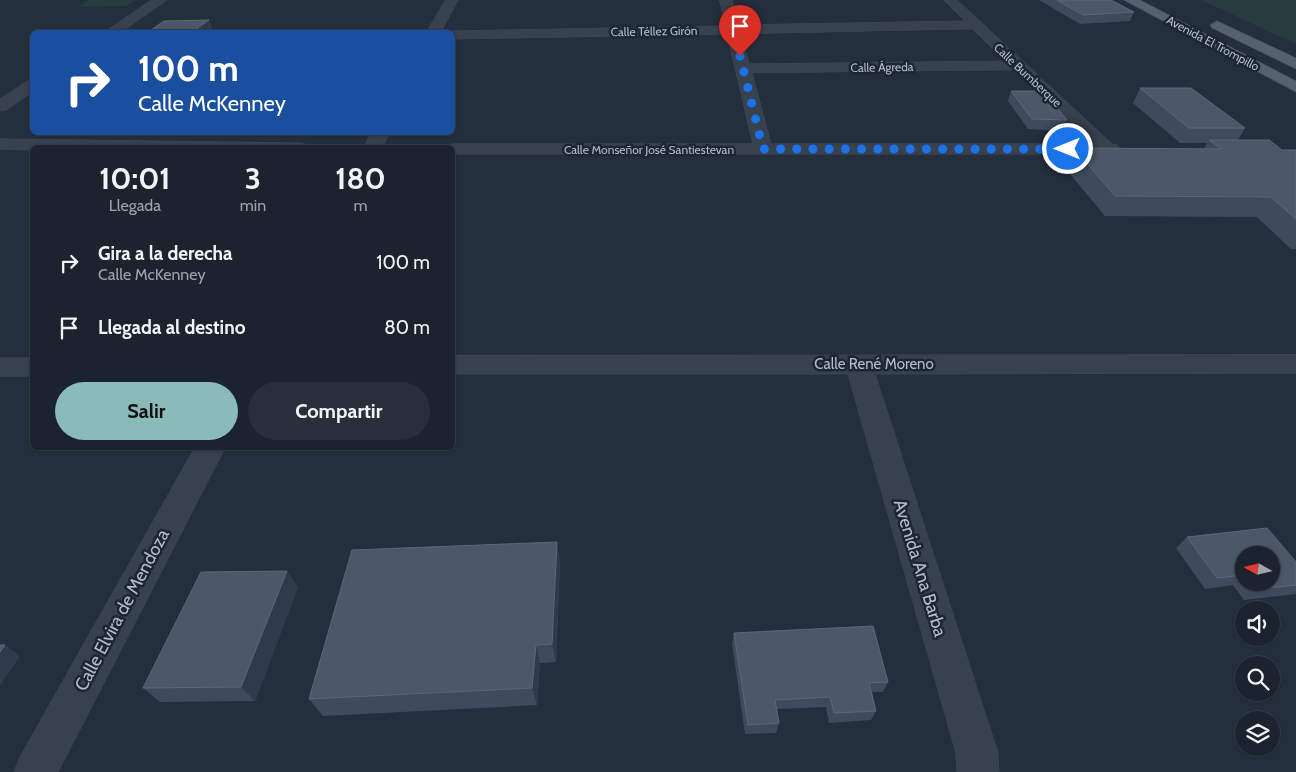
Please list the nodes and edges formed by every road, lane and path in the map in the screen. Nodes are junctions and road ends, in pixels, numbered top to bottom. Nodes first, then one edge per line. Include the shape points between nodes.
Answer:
1 (161, 0) edge
2 (452, 0) edge
3 (726, 0) edge
4 (950, 0) edge
5 (1130, 0) edge
6 (1201, 17) dead end
7 (975, 25) junction
8 (732, 29) junction
9 (115, 30) edge
10 (435, 30) edge
11 (455, 35) edge
12 (1296, 64) edge
13 (1020, 65) junction
14 (744, 69) junction
15 (30, 86) edge
16 (1296, 87) edge
17 (0, 106) edge
18 (0, 144) edge
19 (75, 145) edge
20 (455, 148) edge
21 (763, 149) junction
22 (1107, 149) junction
23 (1127, 149) edge
24 (859, 364) junction
25 (1296, 364) edge
26 (455, 365) edge
27 (0, 367) edge
28 (30, 367) edge
29 (209, 450) edge
30 (35, 772) edge
31 (978, 772) edge

1 - 9 street
2 - 10 street
3 - 8 street
4 - 7 street, Calle Bumberque
5 - 16 main road, Avenida El Trompillo
6 - 12 main road, Avenida El Trompillo
7 - 8 street, Calle Téllez Girón
7 - 13 street, Calle Bumberque
8 - 11 street, Calle Téllez Girón
8 - 14 street
13 - 14 street, Calle Ágreda
13 - 22 street, Calle Bumberque
14 - 21 street
15 - 17 street
18 - 19 street
20 - 21 street, Calle Monseñor José Santiestevan
21 - 22 street, Calle Monseñor José Santiestevan
22 - 23 street, Calle Monseñor José Santiestevan
24 - 25 street, Calle René Moreno
24 - 26 street, Calle René Moreno
24 - 31 street, Avenida Ana Barba via 977,753
27 - 28 street
29 - 30 street, Calle Elvira de Mendoza

